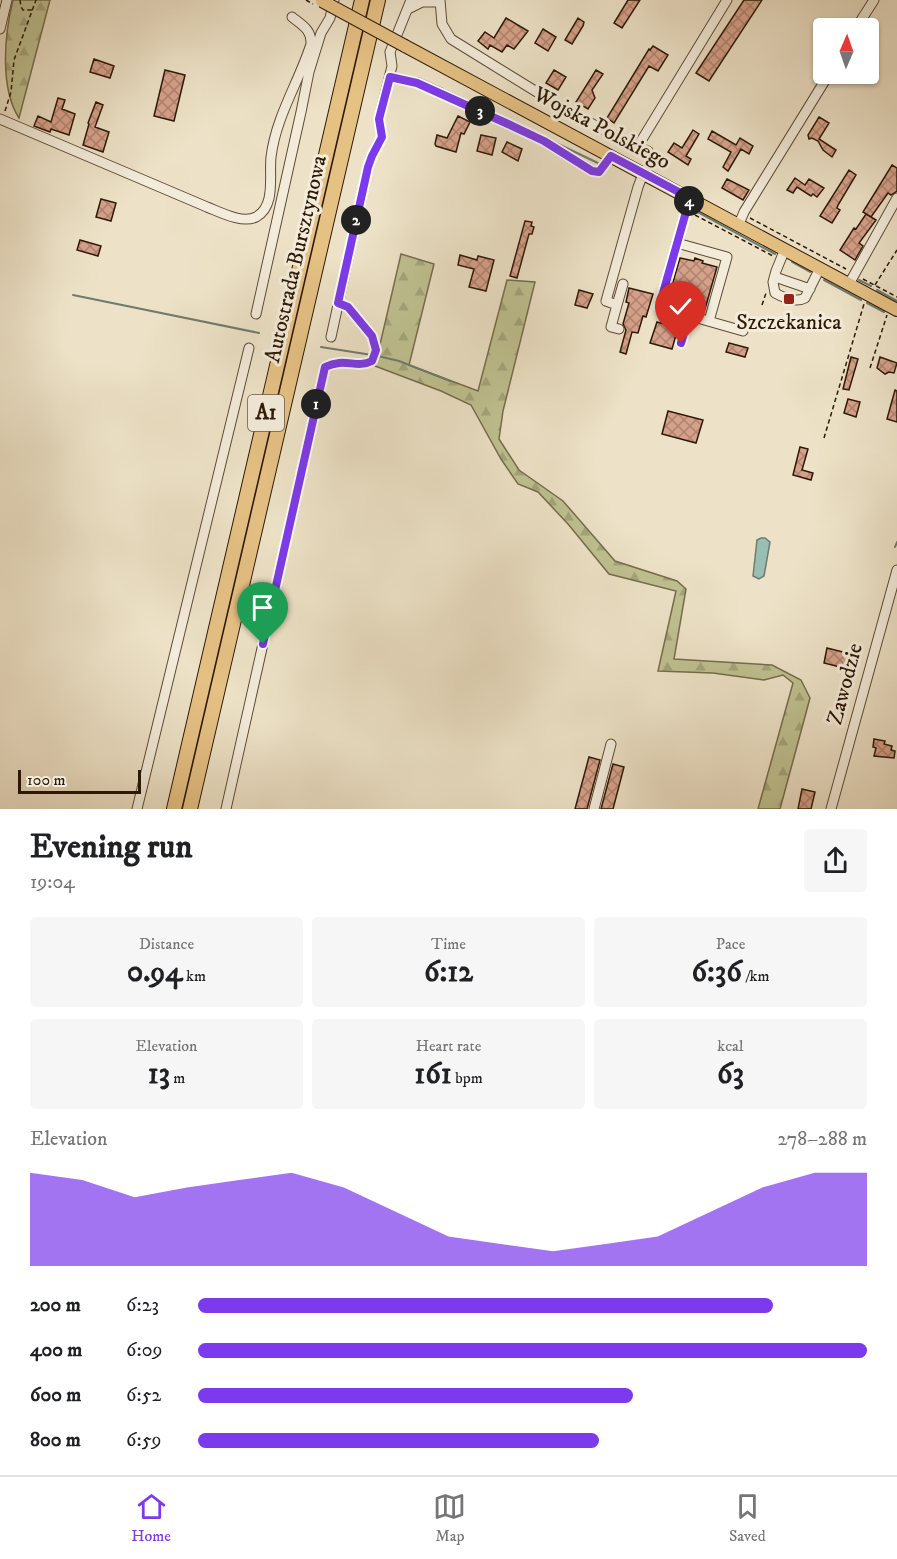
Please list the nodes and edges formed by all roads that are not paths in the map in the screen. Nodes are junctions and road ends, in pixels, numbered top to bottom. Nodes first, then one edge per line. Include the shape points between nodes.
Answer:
1 (8, 0) edge
2 (325, 0) edge
3 (362, 0) edge
4 (378, 0) edge
5 (727, 0) edge
6 (874, 0) edge
7 (440, 1) edge
8 (409, 4) edge
9 (292, 17) dead end
10 (862, 18) edge
11 (0, 29) edge
12 (390, 77) junction
13 (823, 84) edge
14 (1, 119) edge
15 (638, 146) junction
16 (611, 156) junction
17 (644, 174) junction
18 (897, 198) edge
19 (688, 204) junction
20 (260, 214) junction
21 (741, 220) junction
22 (275, 226) junction
23 (677, 243) junction
24 (783, 255) junction
25 (820, 268) junction
26 (774, 277) junction
27 (852, 279) junction
28 (623, 284) dead end
29 (810, 289) junction
30 (617, 305) junction
31 (896, 305) edge
32 (256, 314) dead end
33 (689, 316) junction
34 (709, 321) junction
35 (620, 329) dead end
36 (743, 331) dead end
37 (331, 337) dead end
38 (681, 343) dead end
39 (249, 348) dead end
40 (325, 367) road end
41 (897, 570) edge
42 (611, 744) dead end
43 (137, 809) edge
44 (174, 809) edge
45 (190, 809) edge
46 (226, 809) edge
47 (594, 809) edge
48 (831, 809) edge

1 - 11 street
2 - 16 main road, Wojska Polskiego, bridge
2 - 22 street via 330,18 309,72
3 - 44 highway, Autostrada Bursztynowa / A1
4 - 45 highway, Autostrada Bursztynowa / A1
5 - 15 street
6 - 10 street
7 - 8 street
7 - 15 street via 442,24 452,39 566,110
8 - 12 street via 390,52
9 - 20 street via 308,29 311,44 280,117 271,158 270,199
12 - 16 street via 417,83 508,124 592,171 603,169
12 - 37 street via 379,119 382,137 368,167
13 - 21 street
14 - 20 street via 207,207 244,219
15 - 17 street via 650,154
16 - 17 main road, Wojska Polskiego
17 - 19 main road, Wojska Polskiego
17 - 30 street via 606,302
18 - 27 street
19 - 21 main road, Wojska Polskiego
19 - 23 street
20 - 22 street
21 - 24 main road, Wojska Polskiego
22 - 32 street
23 - 33 street via 659,307
23 - 34 street via 727,257
24 - 25 main road, Wojska Polskiego
24 - 26 street
25 - 27 main road, Wojska Polskiego
25 - 29 street
26 - 29 street
26 - 29 street via 773,288 781,296 802,300
27 - 31 main road, Wojska Polskiego
28 - 30 street
30 - 35 street via 611,327
33 - 34 street
33 - 38 street
34 - 36 street
39 - 43 street
40 - 46 street
41 - 48 street, Zawodzie
42 - 47 street

